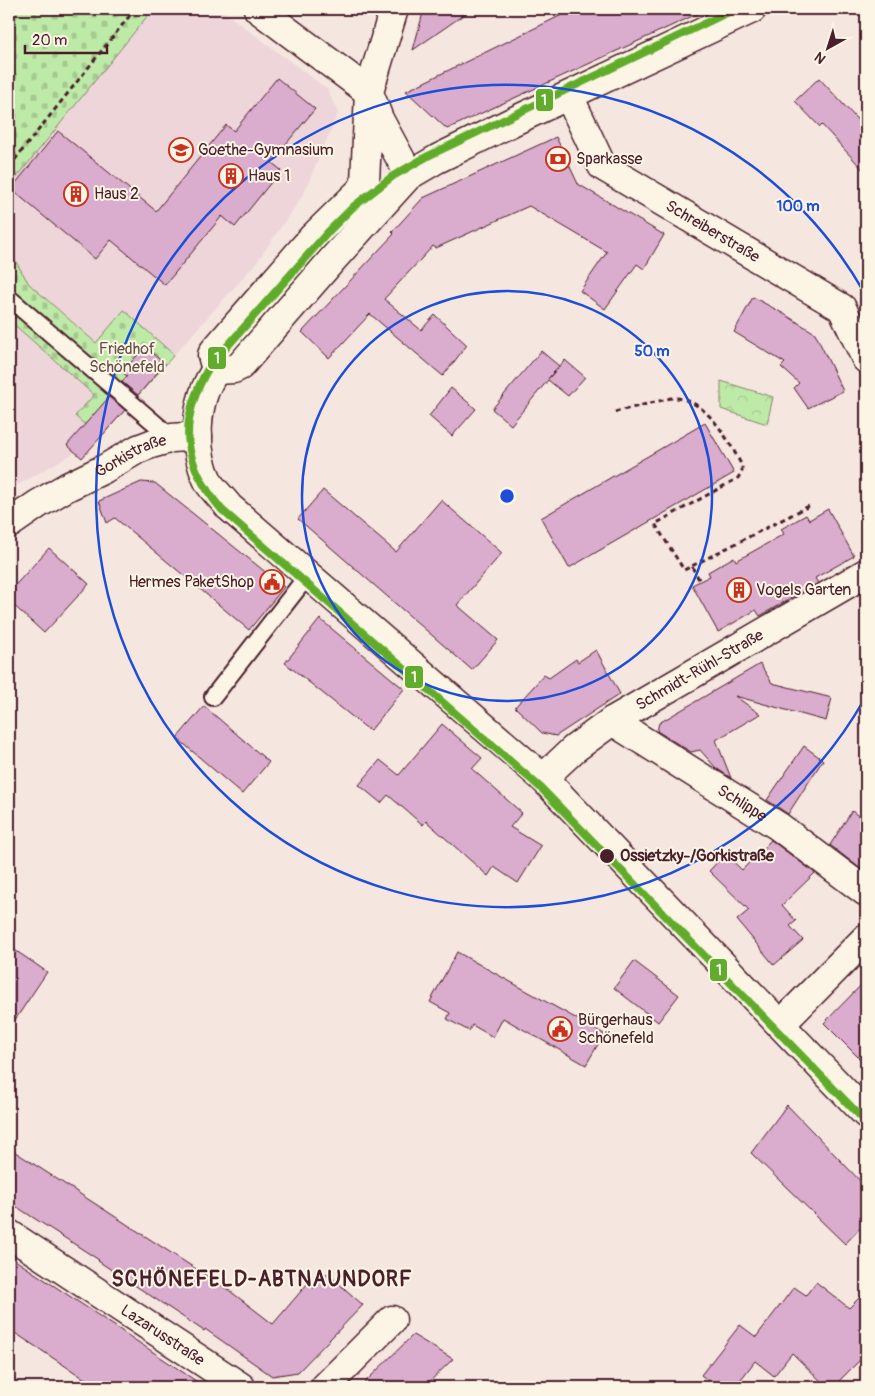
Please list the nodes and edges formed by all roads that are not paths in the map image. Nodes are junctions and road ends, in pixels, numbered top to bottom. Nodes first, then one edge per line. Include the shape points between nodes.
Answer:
1 (258, 9) edge
2 (394, 9) edge
3 (752, 9) edge
4 (369, 92) junction
5 (569, 96) junction
6 (408, 176) junction
7 (361, 190) junction
8 (9, 298) edge
9 (866, 359) edge
10 (216, 370) junction
11 (185, 437) junction
12 (9, 524) edge
13 (866, 573) edge
14 (308, 575) junction
15 (213, 697) dead end
16 (612, 721) junction
17 (543, 778) junction
18 (866, 892) edge
19 (866, 938) edge
20 (781, 1024) junction
21 (866, 1114) edge
22 (9, 1234) edge
23 (392, 1320) dead end
24 (241, 1387) edge
25 (325, 1387) edge

1 - 4 street
2 - 4 street
3 - 5 street
4 - 6 street
4 - 7 street via 365,183
5 - 6 street
5 - 9 street, Schreiberstraße via 602,166 842,308
6 - 7 lane
6 - 10 street via 240,366
7 - 10 street via 313,237 214,351
8 - 11 lane
10 - 11 street via 203,394 198,417
11 - 12 street, Gorkistraße via 138,449 38,504
11 - 14 street via 201,458 210,483 229,507
13 - 16 street, Schmidt-Rühl-Straße
14 - 15 lane
14 - 17 street
16 - 17 street, Schmidt-Rühl-Straße via 574,749
16 - 18 street, Schlippe via 778,826
17 - 20 street
19 - 20 street
20 - 21 street
22 - 24 street, Lazarusstraße
23 - 25 street

